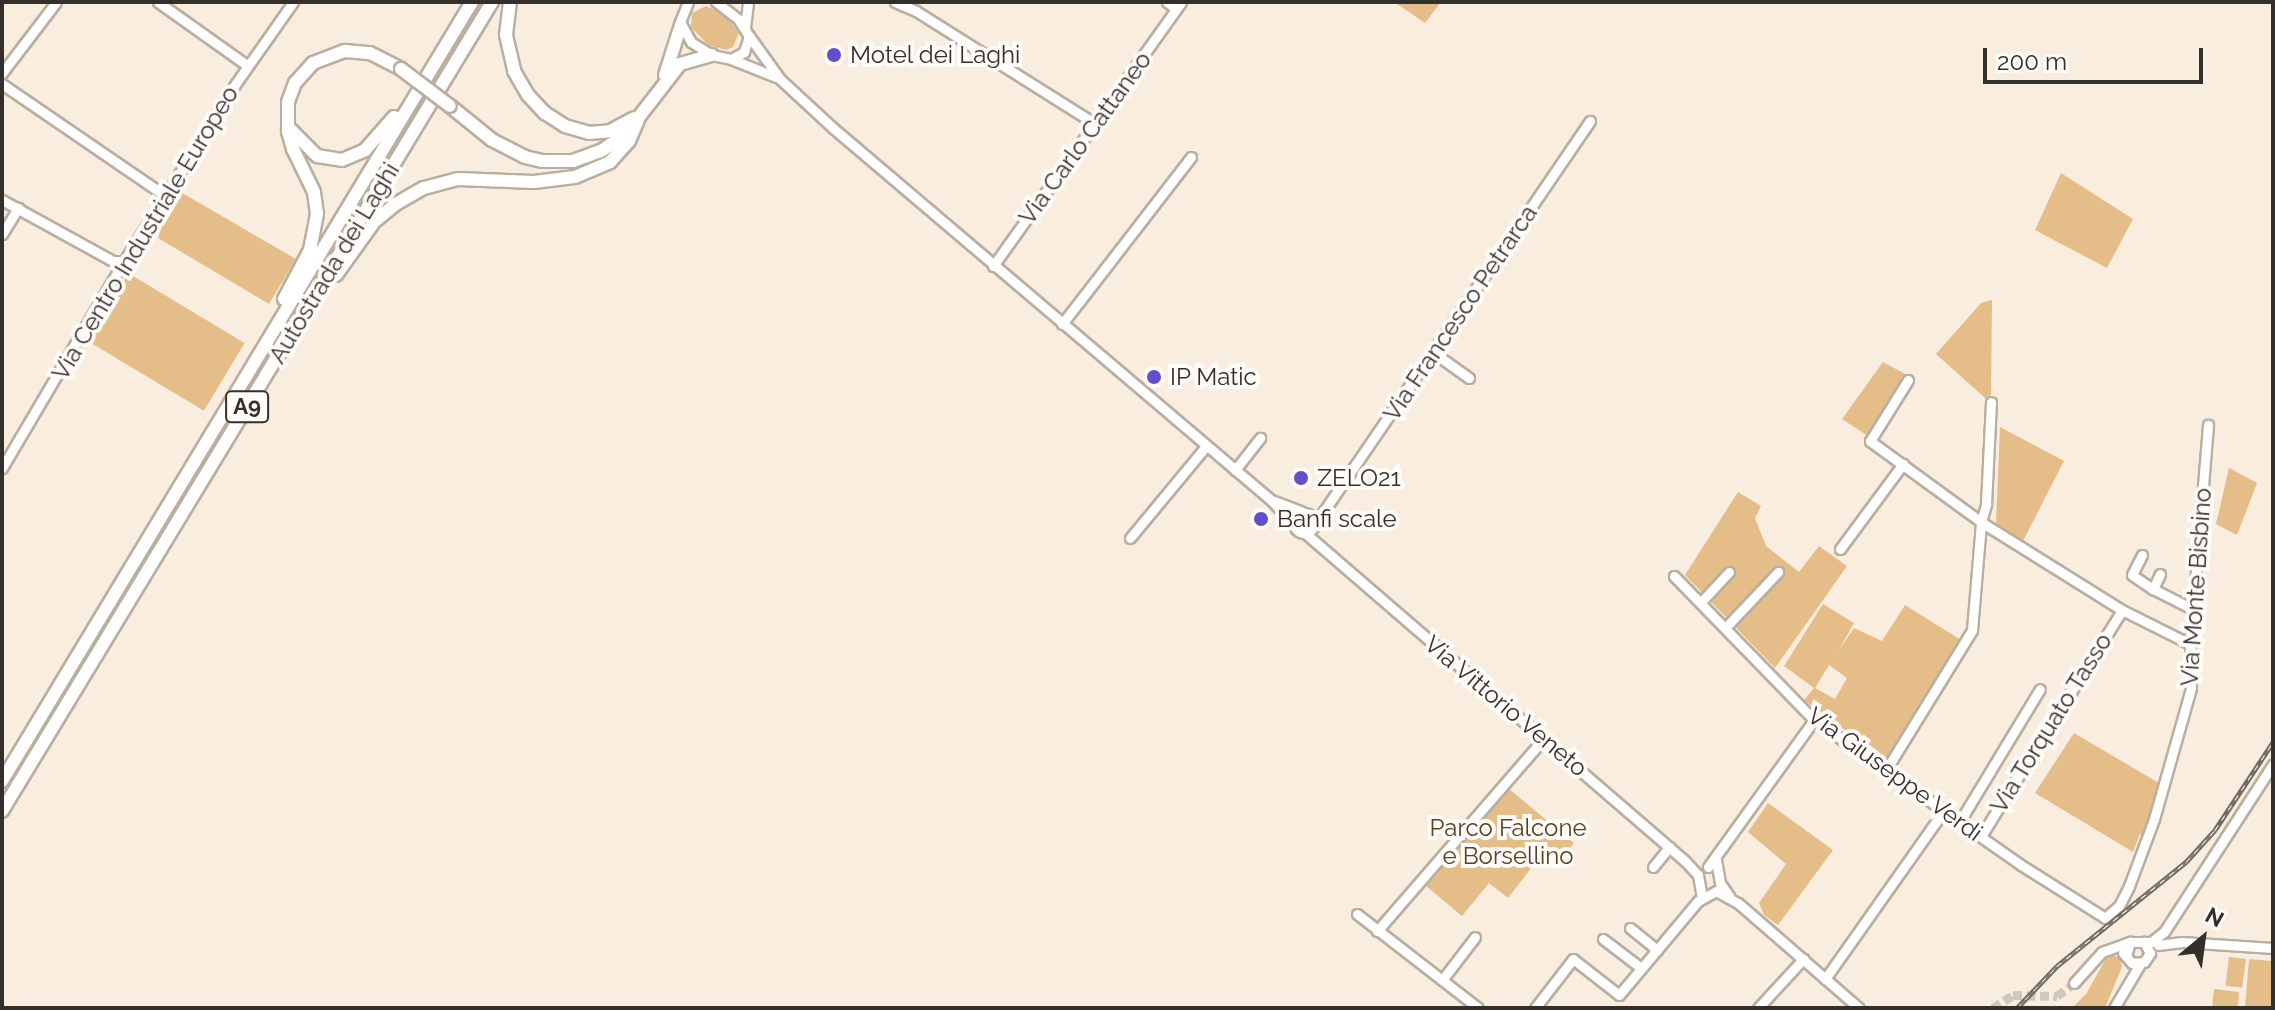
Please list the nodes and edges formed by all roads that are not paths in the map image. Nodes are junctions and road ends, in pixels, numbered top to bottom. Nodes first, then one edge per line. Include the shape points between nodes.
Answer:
1 (56, 2) edge
2 (158, 2) edge
3 (293, 2) edge
4 (465, 2) edge
5 (472, 2) edge
6 (492, 2) edge
7 (510, 2) edge
8 (673, 2) edge
9 (688, 2) edge
10 (716, 2) edge
11 (748, 2) edge
12 (895, 2) edge
13 (1167, 2) edge
14 (1179, 6) edge
15 (680, 22) junction
16 (747, 32) junction
17 (712, 55) junction
18 (731, 59) junction
19 (248, 66) junction
20 (2, 73) edge
21 (780, 79) junction
22 (2, 84) edge
23 (660, 85) junction
24 (646, 108) junction
25 (638, 120) junction
26 (1590, 121) dead end
27 (1094, 123) junction
28 (287, 124) junction
29 (1191, 157) dead end
30 (167, 197) junction
31 (2, 200) edge
32 (18, 208) junction
33 (2, 234) edge
34 (118, 264) junction
35 (993, 266) junction
36 (1062, 324) junction
37 (1434, 353) junction
38 (1469, 378) dead end
39 (1908, 380) dead end
40 (1991, 402) dead end
41 (2208, 425) dead end
42 (235, 428) junction
43 (1260, 438) dead end
44 (1206, 446) junction
45 (1903, 464) junction
46 (2, 468) edge
47 (1235, 470) junction
48 (1271, 500) junction
49 (1328, 503) junction
50 (1304, 512) junction
51 (161, 518) junction
52 (1981, 522) junction
53 (1294, 525) junction
54 (1311, 528) junction
55 (1130, 538) dead end
56 (1840, 549) dead end
57 (2142, 555) dead end
58 (1729, 572) dead end
59 (1778, 572) dead end
60 (2160, 574) dead end
61 (1674, 576) dead end
62 (2153, 589) junction
63 (1701, 602) junction
64 (2193, 609) junction
65 (2122, 610) junction
66 (1726, 627) junction
67 (2190, 644) junction
68 (2040, 689) dead end
69 (1814, 720) junction
70 (1544, 738) junction
71 (2273, 764) edge
72 (1886, 770) junction
73 (2, 781) edge
74 (1944, 810) junction
75 (2, 811) edge
76 (1960, 821) junction
77 (1981, 836) junction
78 (1669, 847) junction
79 (1653, 867) dead end
80 (1711, 876) junction
81 (1702, 892) junction
82 (1357, 914) dead end
83 (2101, 917) joint
84 (1630, 928) dead end
85 (1377, 931) junction
86 (2163, 934) junction
87 (1475, 937) dead end
88 (1603, 939) dead end
89 (2178, 941) junction
90 (2130, 942) junction
91 (2144, 942) junction
92 (2273, 948) edge
93 (1657, 950) junction
94 (2105, 950) junction
95 (2149, 955) junction
96 (2127, 957) junction
97 (1803, 959) junction
98 (2140, 964) junction
99 (1641, 968) junction
100 (1825, 979) junction
101 (1442, 980) junction
102 (2074, 983) tunnel mouth
103 (2116, 1004) edge
104 (1855, 1007) edge
105 (1478, 1008) edge
106 (1535, 1008) edge
107 (1758, 1008) edge

1 - 20 street
2 - 19 street
3 - 19 street, Via Centro Industriale Europeo
4 - 28 highway via 395,117 365,150 342,160 324,158 301,145
5 - 51 highway, Autostrada dei Laghi / A9
6 - 42 highway, Autostrada dei Laghi / A9
7 - 24 highway via 506,35 514,71 545,113 577,131 600,133 618,128
8 - 15 street
9 - 15 street
10 - 16 street
11 - 16 street
12 - 27 street
13 - 14 street, Via Carlo Cattaneo
14 - 27 street, Via Carlo Cattaneo
15 - 17 street via 691,42
15 - 23 highway
16 - 18 street via 744,52
16 - 21 street
17 - 18 street
17 - 23 highway via 685,61
18 - 21 street
19 - 30 street, Via Centro Industriale Europeo
21 - 35 street
22 - 30 street
23 - 24 highway
24 - 25 highway
25 - 28 highway, bridge via 601,151 573,161 543,161 508,149 401,69 356,50 323,57 295,83
25 - 42 highway via 629,141 610,162 575,177 534,182 458,179 424,188 394,205 357,243
26 - 37 street, Via Francesco Petrarca
27 - 35 street, Via Carlo Cattaneo
28 - 51 highway via 316,203 310,250
29 - 36 street
30 - 34 street, Via Centro Industriale Europeo
31 - 32 street
32 - 33 street
32 - 34 street
34 - 46 street, Via Centro Industriale Europeo
35 - 36 street
36 - 44 street
37 - 38 street
37 - 49 street, Via Francesco Petrarca
39 - 45 street via 1870,441
40 - 52 street
41 - 64 street, Via Monte Bisbino
42 - 75 highway, Autostrada dei Laghi / A9
43 - 47 street
44 - 47 street
44 - 55 street
45 - 52 street
45 - 56 street
47 - 48 street
48 - 50 street
48 - 53 street
49 - 50 street
49 - 54 street, Via Francesco Petrarca
50 - 53 street
50 - 54 street, Via Vittorio Veneto
51 - 73 highway, Autostrada dei Laghi / A9
52 - 65 street
52 - 72 street via 1972,630
53 - 54 street
54 - 70 street, Via Vittorio Veneto via 1323,549
57 - 62 street via 2132,575
58 - 63 street
59 - 66 street
60 - 62 street
61 - 63 street, Via Giuseppe Verdi
62 - 64 street
63 - 66 street, Via Giuseppe Verdi
64 - 67 street, Via Monte Bisbino
65 - 67 street
65 - 77 street, Via Torquato Tasso
66 - 69 street, Via Giuseppe Verdi
67 - 83 street, Via Monte Bisbino via 2191,688 2154,819 2125,897
68 - 76 street
69 - 72 street, Via Giuseppe Verdi
69 - 80 street
70 - 78 street, Via Vittorio Veneto
70 - 85 street
71 - 86 street
72 - 74 street, Via Giuseppe Verdi
74 - 76 street, Via Giuseppe Verdi
74 - 100 street
76 - 77 street, Via Giuseppe Verdi
77 - 83 street, Via Giuseppe Verdi
78 - 79 street
78 - 80 street, Via Vittorio Veneto
80 - 81 street
80 - 81 street
80 - 97 street
81 - 93 street
82 - 85 street
84 - 93 street
85 - 101 street
86 - 89 street
86 - 89 street
86 - 91 street
86 - 95 street
87 - 101 street
88 - 99 street
89 - 92 street
90 - 91 street
90 - 94 street
90 - 96 street
91 - 95 street
93 - 99 street
94 - 96 street via 2120,950
94 - 102 street
95 - 98 street
96 - 98 street
96 - 103 street via 2127,976
97 - 100 street
97 - 107 street
98 - 103 street
99 - 106 street via 1619,995 1573,959
100 - 104 street
101 - 105 street

